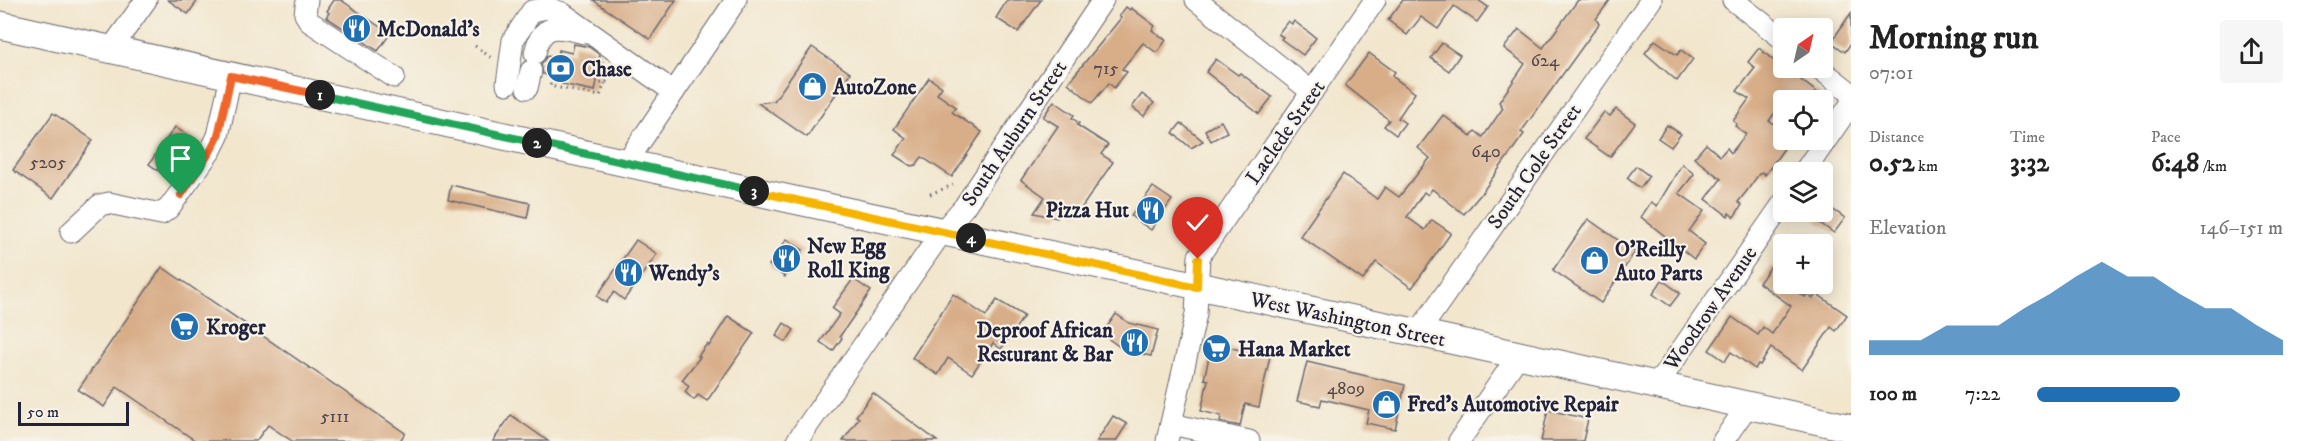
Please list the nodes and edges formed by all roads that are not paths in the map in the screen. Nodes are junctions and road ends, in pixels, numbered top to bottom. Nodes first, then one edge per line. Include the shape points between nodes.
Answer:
1 (146, 0) edge
2 (307, 0) edge
3 (561, 0) edge
4 (736, 0) edge
5 (1103, 0) edge
6 (1196, 0) edge
7 (1375, 0) edge
8 (1651, 0) edge
9 (1733, 0) edge
10 (0, 25) edge
11 (1773, 31) edge
12 (594, 36) junction
13 (111, 49) junction
14 (531, 71) dead end
15 (231, 76) junction
16 (394, 77) dead end
17 (1832, 78) edge
18 (507, 84) dead end
19 (678, 86) junction
20 (1312, 92) junction
21 (1851, 93) edge
22 (1851, 104) edge
23 (1811, 162) edge
24 (626, 163) junction
25 (1773, 218) edge
26 (942, 231) junction
27 (71, 232) dead end
28 (1197, 287) junction
29 (1418, 333) junction
30 (1519, 355) junction
31 (1657, 385) junction
32 (1748, 405) junction
33 (1851, 428) edge
34 (1169, 432) edge
35 (797, 441) edge
36 (1249, 441) edge
37 (1459, 441) edge
38 (1723, 441) edge

1 - 13 street
2 - 16 street via 305,14 310,22
3 - 19 street
4 - 19 street
5 - 26 street, South Auburn Street via 964,207
6 - 20 street
7 - 20 street, Laclede Street
8 - 29 street, South Cole Street
9 - 11 street
10 - 13 main road, West Washington Street
12 - 14 street via 561,28 547,29 540,36
12 - 18 street via 562,13 548,8 532,11 513,40
12 - 19 street
13 - 15 main road, West Washington Street
15 - 24 main road, West Washington Street
15 - 27 street via 218,136 169,208 161,214 109,203 100,205
17 - 21 street
19 - 24 street
20 - 28 street, Laclede Street via 1199,256
22 - 23 street
24 - 26 main road, West Washington Street
25 - 31 street, Woodrow Avenue
26 - 28 main road, West Washington Street
26 - 35 street, South Auburn Street
28 - 29 main road, West Washington Street
28 - 34 street, Laclede Street via 1196,314
29 - 30 main road, West Washington Street
30 - 31 main road, West Washington Street
30 - 37 street
31 - 32 main road, West Washington Street
32 - 33 main road, West Washington Street
32 - 38 street
34 - 36 street

